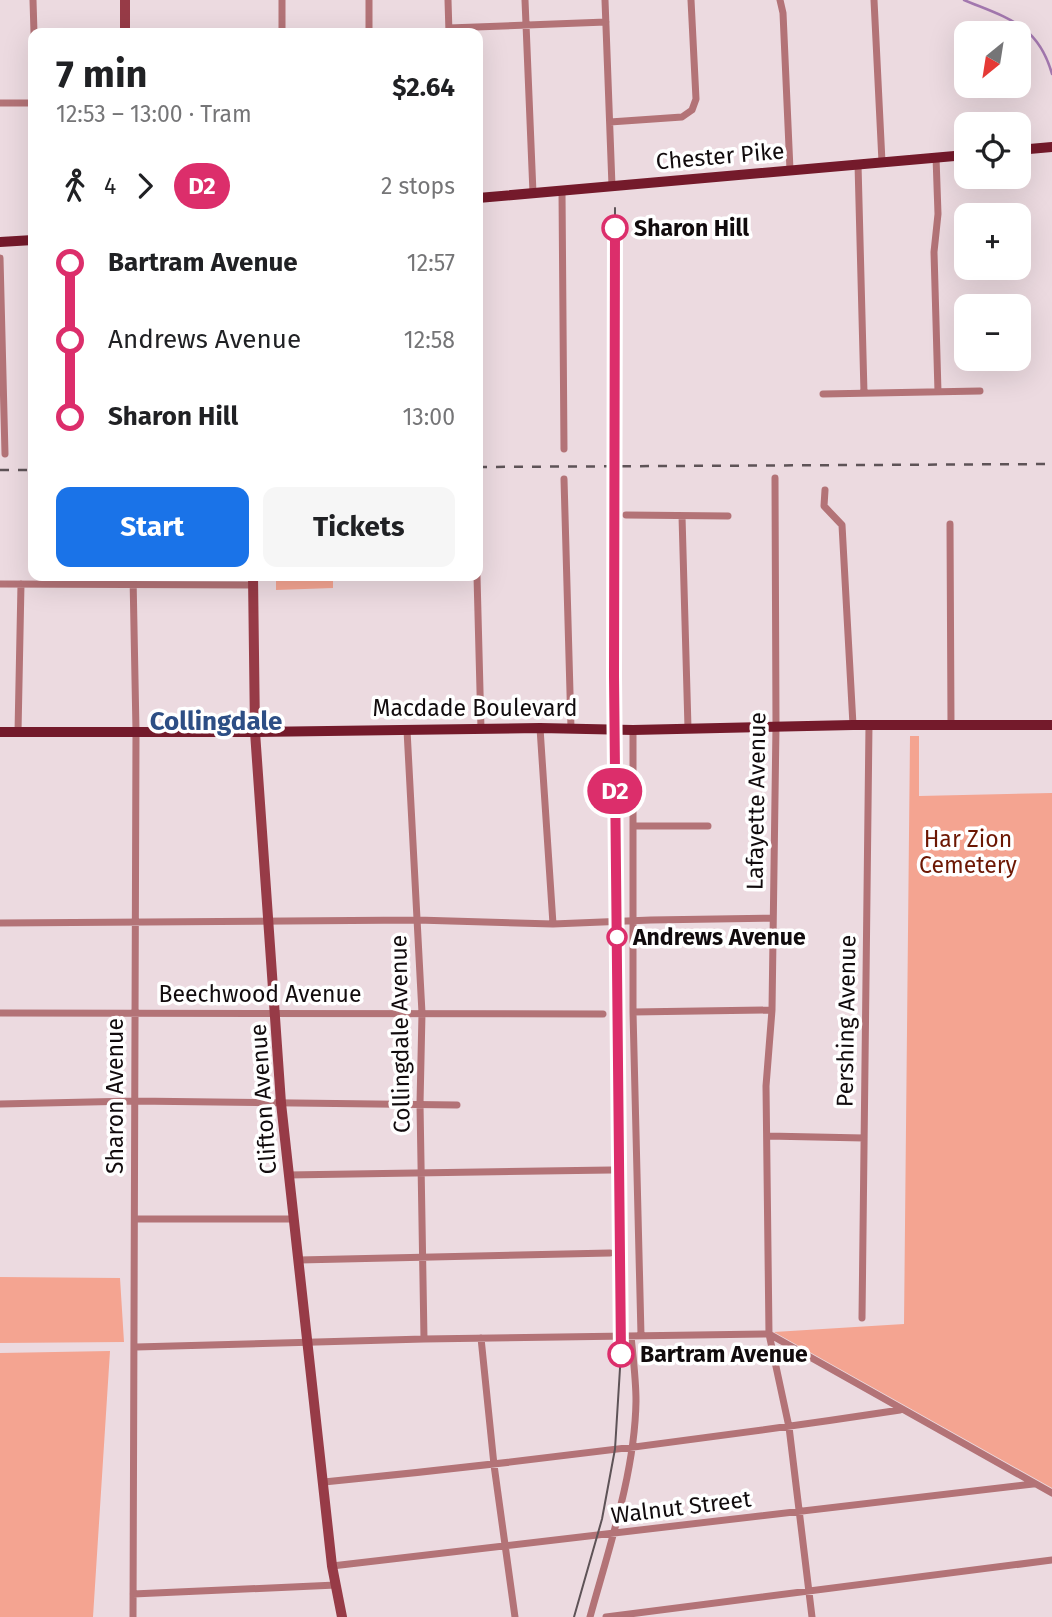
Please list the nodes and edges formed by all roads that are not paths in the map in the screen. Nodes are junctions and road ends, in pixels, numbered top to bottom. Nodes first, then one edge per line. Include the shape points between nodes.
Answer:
1 (33, 0) edge
2 (125, 0) edge
3 (282, 0) edge
4 (369, 0) edge
5 (448, 0) edge
6 (524, 0) edge
7 (605, 0) edge
8 (691, 0) edge
9 (780, 0) edge
10 (874, 0) edge
11 (606, 22) junction
12 (526, 25) junction
13 (34, 28) edge
14 (125, 28) edge
15 (282, 28) edge
16 (369, 28) edge
17 (449, 28) edge
18 (483, 28) edge
19 (0, 103) edge
20 (28, 103) edge
21 (610, 122) junction
22 (1052, 147) edge
23 (1031, 149) edge
24 (954, 156) edge
25 (936, 157) junction
26 (882, 162) junction
27 (858, 164) junction
28 (790, 170) junction
29 (612, 186) junction
30 (562, 191) junction
31 (533, 193) junction
32 (483, 198) edge
33 (28, 240) edge
34 (0, 242) edge
35 (0, 258) edge
36 (938, 391) junction
37 (980, 391) dead end
38 (863, 393) junction
39 (823, 394) dead end
40 (564, 449) dead end
41 (5, 454) dead end
42 (775, 478) dead end
43 (564, 479) dead end
44 (825, 490) dead end
45 (626, 515) dead end
46 (682, 516) junction
47 (728, 516) dead end
48 (950, 524) dead end
49 (133, 581) edge
50 (229, 581) edge
51 (253, 581) edge
52 (477, 581) edge
53 (0, 584) edge
54 (21, 584) junction
55 (133, 585) junction
56 (1052, 724) edge
57 (853, 725) junction
58 (869, 725) junction
59 (951, 725) junction
60 (776, 726) junction
61 (540, 727) junction
62 (571, 728) junction
63 (688, 728) junction
64 (481, 729) junction
65 (407, 730) junction
66 (633, 730) junction
67 (136, 731) junction
68 (0, 732) edge
69 (18, 732) junction
70 (255, 732) junction
71 (632, 826) junction
72 (708, 826) dead end
73 (773, 918) junction
74 (417, 920) junction
75 (634, 921) junction
76 (267, 922) junction
77 (0, 923) edge
78 (136, 923) junction
79 (553, 925) junction
80 (772, 1010) junction
81 (633, 1012) junction
82 (0, 1013) edge
83 (135, 1013) junction
84 (276, 1013) junction
85 (422, 1013) junction
86 (603, 1014) dead end
87 (134, 1101) junction
88 (281, 1103) junction
89 (0, 1104) edge
90 (420, 1104) junction
91 (457, 1105) dead end
92 (767, 1136) junction
93 (864, 1138) junction
94 (611, 1170) dead end
95 (422, 1172) junction
96 (288, 1175) junction
97 (135, 1219) junction
98 (293, 1219) junction
99 (610, 1253) dead end
100 (424, 1257) junction
101 (299, 1260) junction
102 (862, 1318) dead end
103 (769, 1334) junction
104 (641, 1335) junction
105 (631, 1336) junction
106 (481, 1338) junction
107 (424, 1339) junction
108 (308, 1342) junction
109 (136, 1347) junction
110 (900, 1410) junction
111 (789, 1427) junction
112 (632, 1447) junction
113 (494, 1465) junction
114 (324, 1482) junction
115 (1034, 1484) junction
116 (1052, 1493) edge
117 (799, 1512) junction
118 (613, 1534) junction
119 (506, 1545) junction
120 (1052, 1560) edge
121 (332, 1566) junction
122 (336, 1585) junction
123 (808, 1592) junction
124 (134, 1594) junction
125 (133, 1617) edge
126 (342, 1617) edge
127 (515, 1617) edge
128 (590, 1617) edge
129 (606, 1617) edge
130 (812, 1617) edge

1 - 13 street
2 - 14 street
3 - 15 street
4 - 16 street
5 - 17 street
6 - 12 street
7 - 11 street
8 - 21 street via 696,99 692,110 679,117
9 - 28 street
10 - 26 street
11 - 12 street
11 - 21 street
12 - 18 street
12 - 31 street
19 - 20 street
21 - 29 street
22 - 23 main road
24 - 25 main road, Chester Pike
25 - 26 main road, Chester Pike
25 - 36 street
26 - 27 main road, Chester Pike
27 - 28 main road, Chester Pike
27 - 38 street
28 - 29 main road, Chester Pike
29 - 30 main road, Chester Pike
30 - 31 main road, Chester Pike
30 - 40 street
31 - 32 main road, Chester Pike
33 - 34 main road
35 - 41 street
36 - 37 street
36 - 38 street
38 - 39 street
42 - 60 street, Lafayette Avenue
43 - 62 street
44 - 57 street via 824,506 842,525
45 - 46 street
46 - 47 street
46 - 63 street
48 - 59 street
49 - 55 street, Sharon Avenue
50 - 55 street
51 - 70 street, Clifton Avenue
52 - 64 street
53 - 54 street
54 - 55 street
54 - 69 street
55 - 67 street, Sharon Avenue
56 - 59 main road
57 - 58 main road, Macdade Boulevard
57 - 60 main road, Macdade Boulevard
58 - 59 main road, Macdade Boulevard
58 - 93 street, Pershing Avenue
60 - 63 main road, Macdade Boulevard
60 - 73 street, Lafayette Avenue
61 - 62 main road, Macdade Boulevard
61 - 64 main road, Macdade Boulevard
61 - 79 street
62 - 66 main road, Macdade Boulevard
63 - 66 main road, Macdade Boulevard
64 - 65 main road, Macdade Boulevard
65 - 70 main road, Macdade Boulevard
65 - 74 street, Collingdale Avenue
66 - 71 street
67 - 69 main road, Macdade Boulevard
67 - 70 main road, Macdade Boulevard
67 - 78 street, Sharon Avenue
68 - 69 main road, Macdade Boulevard
70 - 76 street, Clifton Avenue
71 - 72 street
71 - 75 street
73 - 75 street
73 - 80 street, Lafayette Avenue
74 - 76 street
74 - 79 street
74 - 85 street, Collingdale Avenue
75 - 79 street
75 - 81 street
76 - 78 street
76 - 84 street, Clifton Avenue
77 - 78 street
78 - 83 street, Sharon Avenue
80 - 81 street
80 - 92 street, Lafayette Avenue
81 - 104 street
82 - 83 street, Beechwood Avenue
83 - 84 street, Beechwood Avenue
83 - 87 street, Sharon Avenue
84 - 85 street, Beechwood Avenue
84 - 88 street, Clifton Avenue
85 - 86 street, Beechwood Avenue
85 - 90 street, Collingdale Avenue
87 - 88 street
87 - 89 street
87 - 97 street, Sharon Avenue
88 - 90 street
88 - 96 street, Clifton Avenue
90 - 91 street
90 - 95 street, Collingdale Avenue
92 - 93 street
92 - 103 street, Lafayette Avenue
93 - 102 street, Pershing Avenue
94 - 95 street
95 - 96 street
95 - 100 street, Collingdale Avenue
96 - 98 street, Clifton Avenue
97 - 98 street
97 - 109 street, Sharon Avenue
98 - 101 street, Clifton Avenue
99 - 100 street
100 - 101 street
100 - 107 street, Collingdale Avenue
101 - 108 street, Clifton Avenue
103 - 104 street
103 - 110 street
103 - 111 street, Lafayette Avenue
104 - 105 street
105 - 106 street
105 - 112 street via 636,1400
106 - 107 street
106 - 113 street
107 - 108 street
108 - 109 street
108 - 114 street, Clifton Avenue
109 - 124 street, Sharon Avenue
110 - 111 street
110 - 115 street
111 - 112 street
111 - 117 street, Lafayette Avenue
112 - 113 street
112 - 118 street
113 - 114 street
113 - 119 street
114 - 121 street, Clifton Avenue
115 - 116 street
115 - 117 street, Walnut Street
117 - 118 street, Walnut Street
117 - 123 street, Lafayette Avenue
118 - 119 street, Walnut Street
118 - 128 street
119 - 121 street, Walnut Street
119 - 127 street
120 - 123 street
121 - 122 street, Clifton Avenue
122 - 124 street
122 - 126 street, Clifton Avenue
123 - 129 street
123 - 130 street, Lafayette Avenue
124 - 125 street, Sharon Avenue

